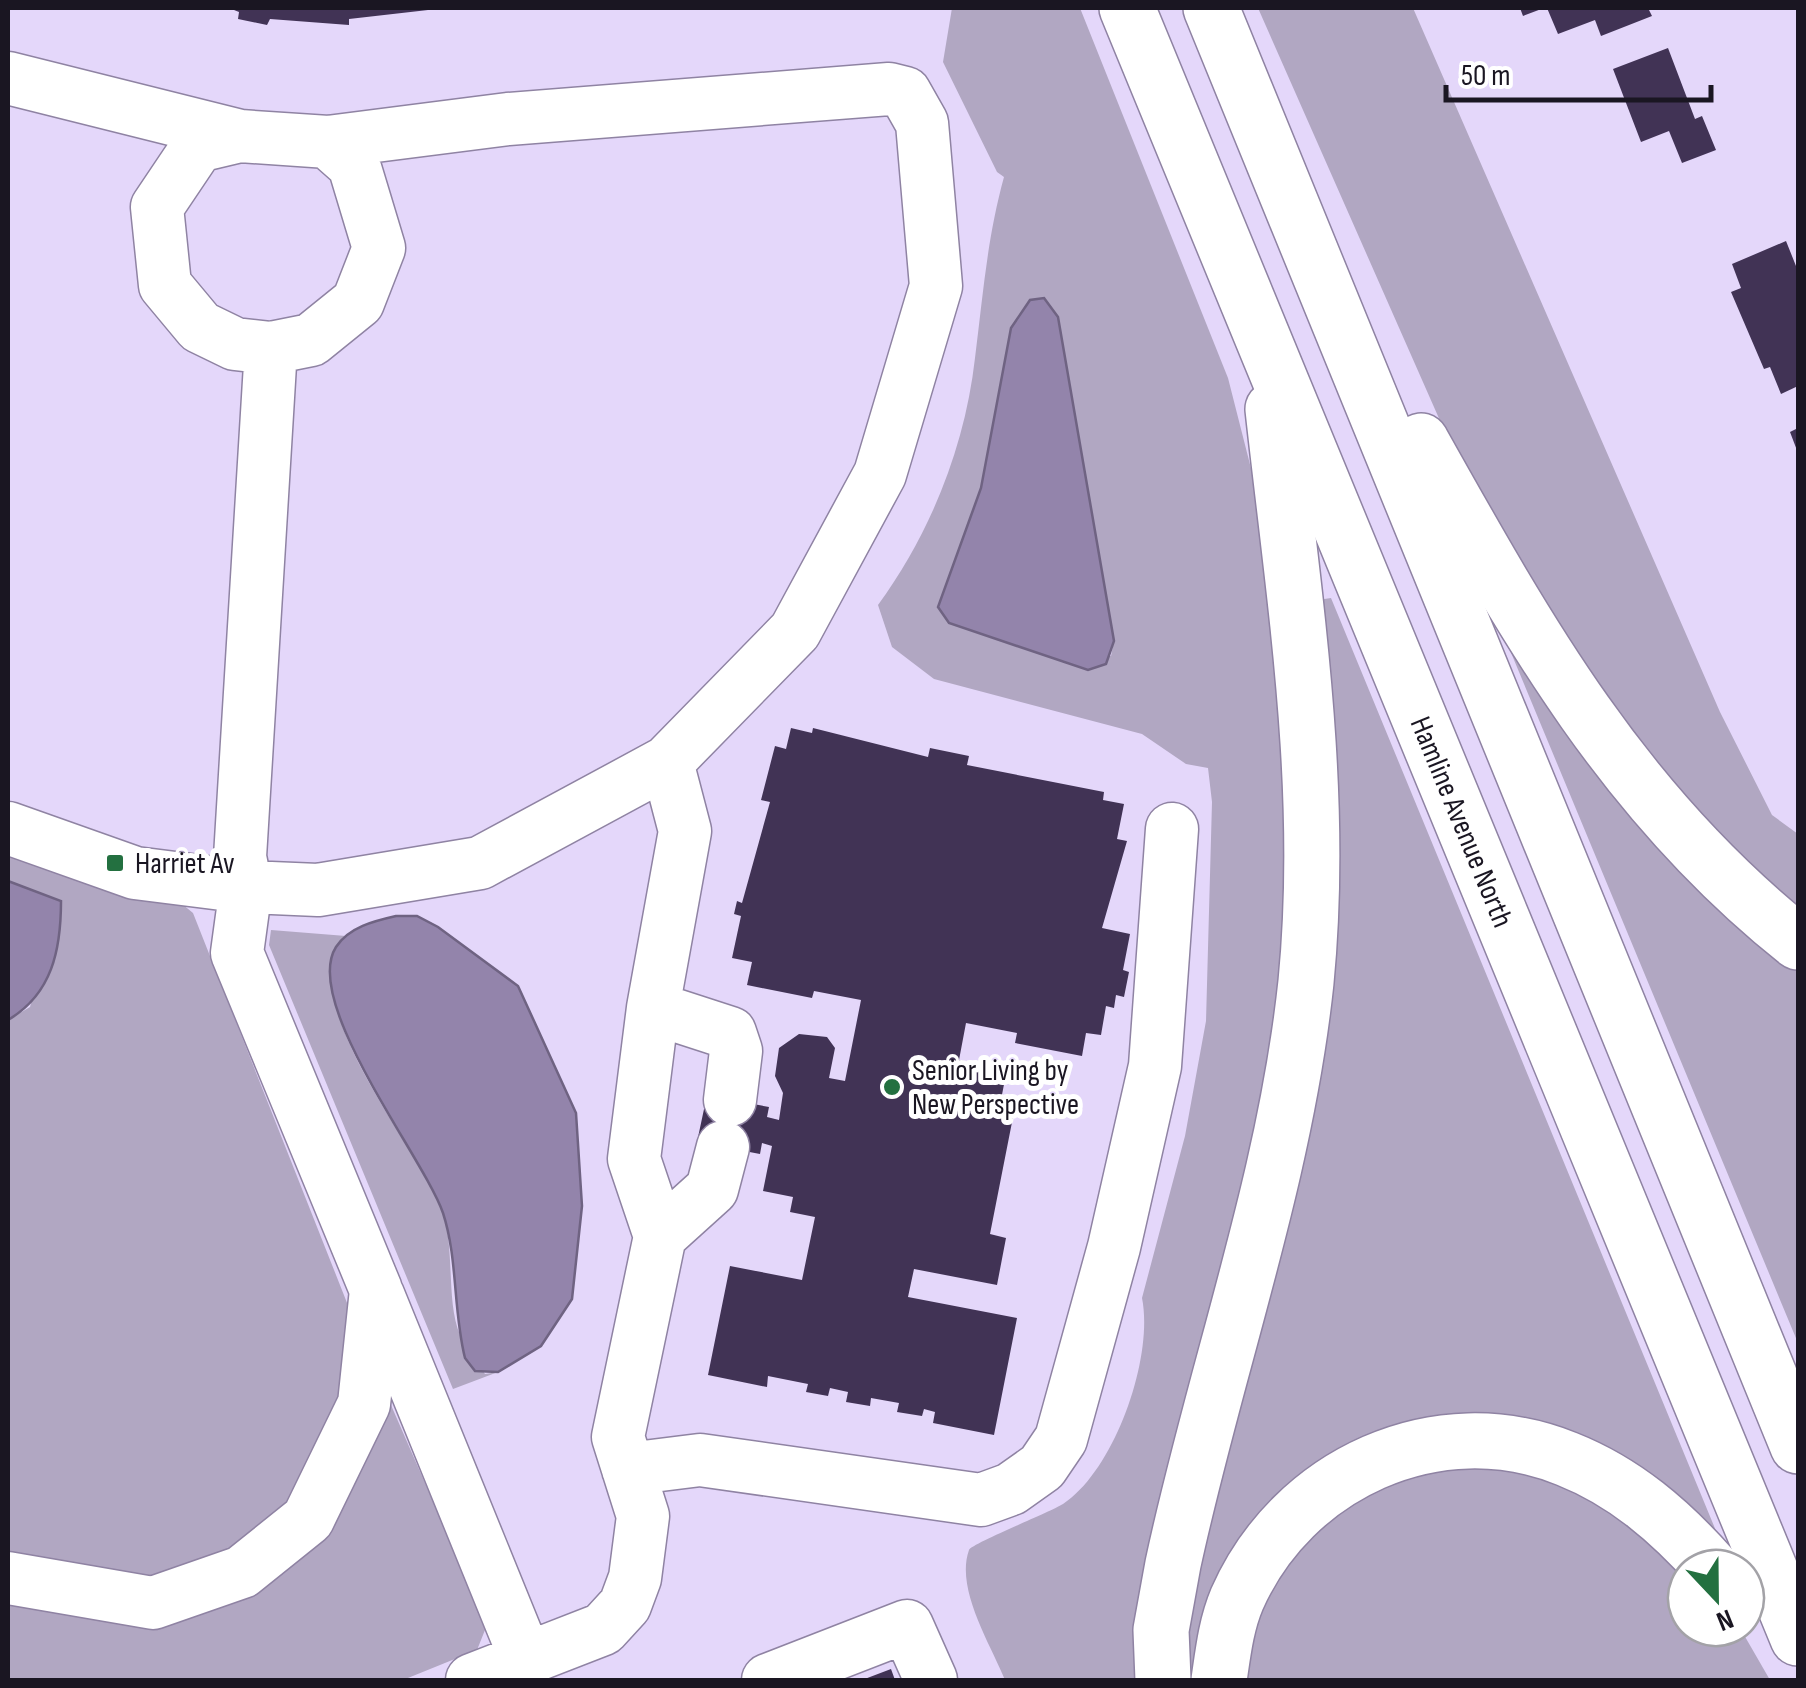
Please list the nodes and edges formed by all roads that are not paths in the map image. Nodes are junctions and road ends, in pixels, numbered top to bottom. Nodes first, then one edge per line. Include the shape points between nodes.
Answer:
1 (1127, 8) edge
2 (1211, 8) edge
3 (8, 78) edge
4 (240, 136) junction
5 (328, 142) junction
6 (1306, 236) junction
7 (1266, 346) junction
8 (270, 348) junction
9 (667, 762) junction
10 (8, 828) edge
11 (1172, 829) dead end
12 (246, 887) junction
13 (1798, 942) edge
14 (653, 1008) junction
15 (660, 1236) junction
16 (376, 1290) junction
17 (1798, 1446) edge
18 (628, 1469) junction
19 (1692, 1548) edge
20 (8, 1578) edge
21 (1766, 1630) edge
22 (1798, 1638) edge
23 (526, 1660) junction
24 (1798, 1666) edge
25 (472, 1680) edge
26 (768, 1680) edge
27 (931, 1680) edge
28 (1163, 1680) edge
29 (1218, 1680) edge

1 - 7 highway, Hamline Avenue North
2 - 6 highway
3 - 4 lane
4 - 5 lane
4 - 8 lane via 198,146 157,207 164,285 200,328 235,344
5 - 8 lane via 354,165 379,248 358,302 312,340
5 - 9 lane via 508,119 889,89 905,93 917,108 936,286 880,474 794,631
6 - 13 highway via 1509,595 1592,727 1706,862
6 - 17 highway
7 - 22 highway, Hamline Avenue North
7 - 28 highway via 1307,686 1314,830 1306,981 1285,1125 1174,1564 1161,1630
8 - 12 lane via 240,857
9 - 12 lane via 480,863 318,890
9 - 14 lane via 684,831
10 - 12 lane via 135,873
11 - 18 lane via 1155,1066 1061,1439 1042,1468 982,1500 700,1460
12 - 16 lane via 236,952
14 - 15 lane via 634,1159
14 - 15 lane via 730,1033 736,1051 712,1189
15 - 18 lane via 618,1437
16 - 20 lane via 364,1404 308,1519 242,1572 153,1603
16 - 23 lane
18 - 23 lane via 643,1516 625,1605 604,1629
19 - 29 highway via 1650,1506 1564,1458 1468,1442 1417,1446 1353,1468 1284,1525 1237,1600
21 - 24 highway
23 - 25 lane
26 - 27 lane via 907,1626

